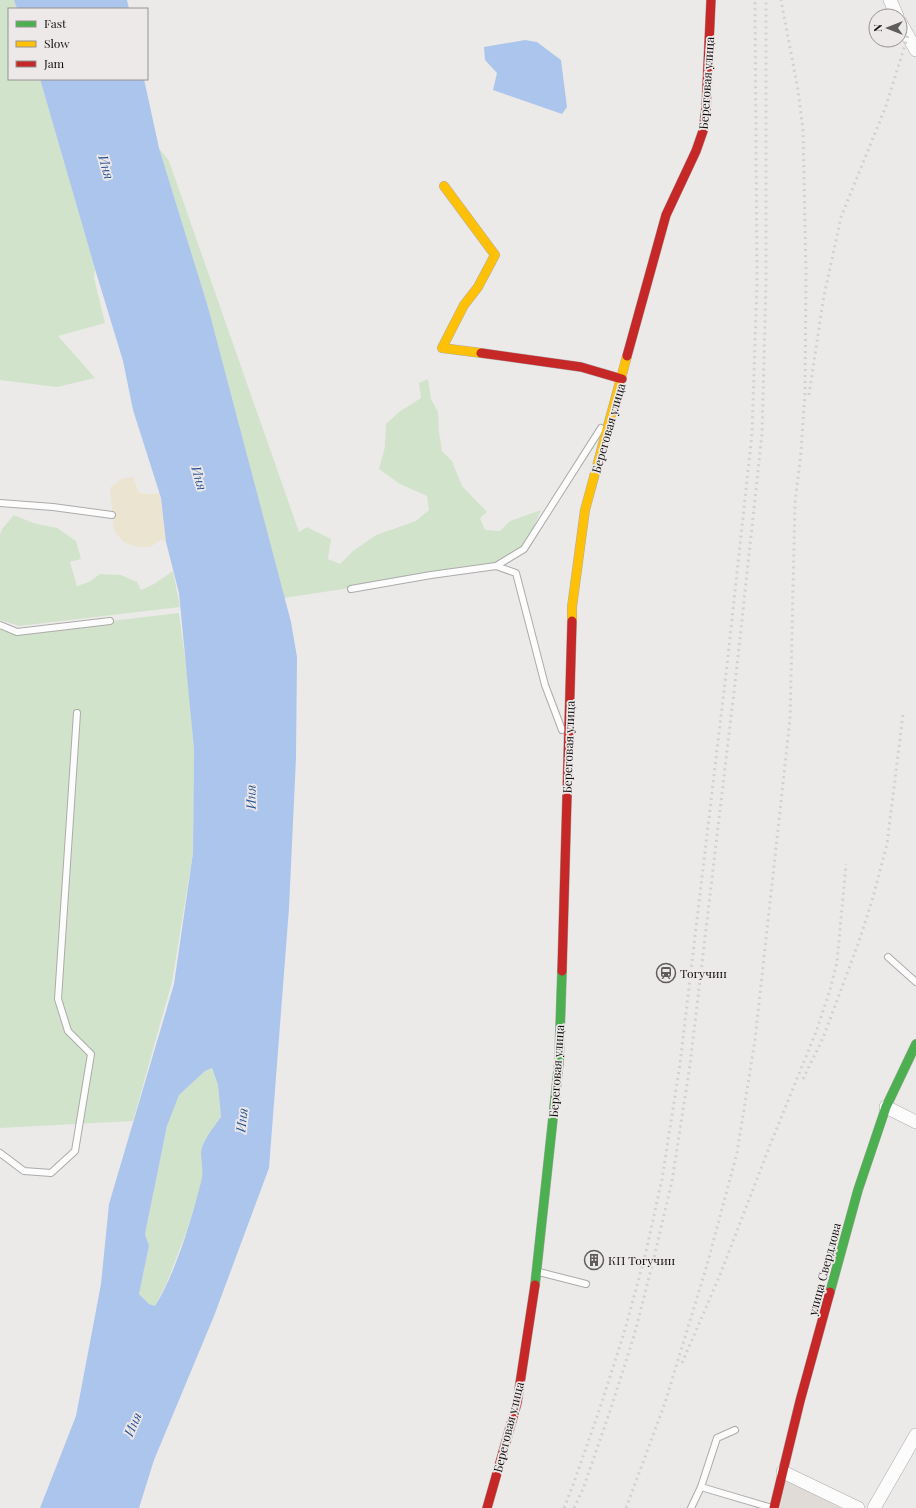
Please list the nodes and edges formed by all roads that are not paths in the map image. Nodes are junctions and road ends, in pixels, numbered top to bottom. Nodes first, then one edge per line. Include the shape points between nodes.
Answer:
1 (711, 0) edge
2 (908, 36) edge
3 (916, 50) edge
4 (444, 186) dead end
5 (622, 379) junction
6 (614, 407) junction
7 (0, 503) edge
8 (112, 515) dead end
9 (496, 566) junction
10 (351, 589) dead end
11 (110, 621) dead end
12 (0, 625) edge
13 (77, 713) dead end
14 (568, 747) junction
15 (888, 957) dead end
16 (916, 982) edge
17 (916, 1044) edge
18 (886, 1107) junction
19 (916, 1122) edge
20 (0, 1153) edge
21 (537, 1271) junction
22 (586, 1284) dead end
23 (735, 1430) dead end
24 (916, 1435) edge
25 (783, 1472) junction
26 (701, 1488) junction
27 (486, 1508) edge
28 (691, 1508) edge
29 (774, 1508) edge
30 (858, 1508) edge
31 (874, 1508) edge

1 - 5 street, Береговая улица via 703,131 666,215
2 - 3 street
4 - 5 street via 495,255 478,287 464,305 442,348 581,367
5 - 6 street, Береговая улица
6 - 9 lane via 524,549
6 - 14 street, Береговая улица via 584,518 572,607
7 - 8 lane
9 - 10 lane
9 - 14 lane via 516,573 545,685
11 - 12 lane via 17,632
13 - 20 lane via 58,999 68,1031 91,1054 75,1151 51,1173 24,1171
14 - 21 street, Береговая улица via 559,1062
15 - 16 lane
17 - 18 street, улица Свердлова
18 - 19 street
18 - 25 street, улица Свердлова via 858,1190
21 - 22 lane
21 - 27 street, Береговая улица via 517,1403
23 - 26 lane via 717,1438
24 - 31 street
25 - 29 street, улица Свердлова
25 - 30 street
26 - 28 lane
26 - 29 lane

